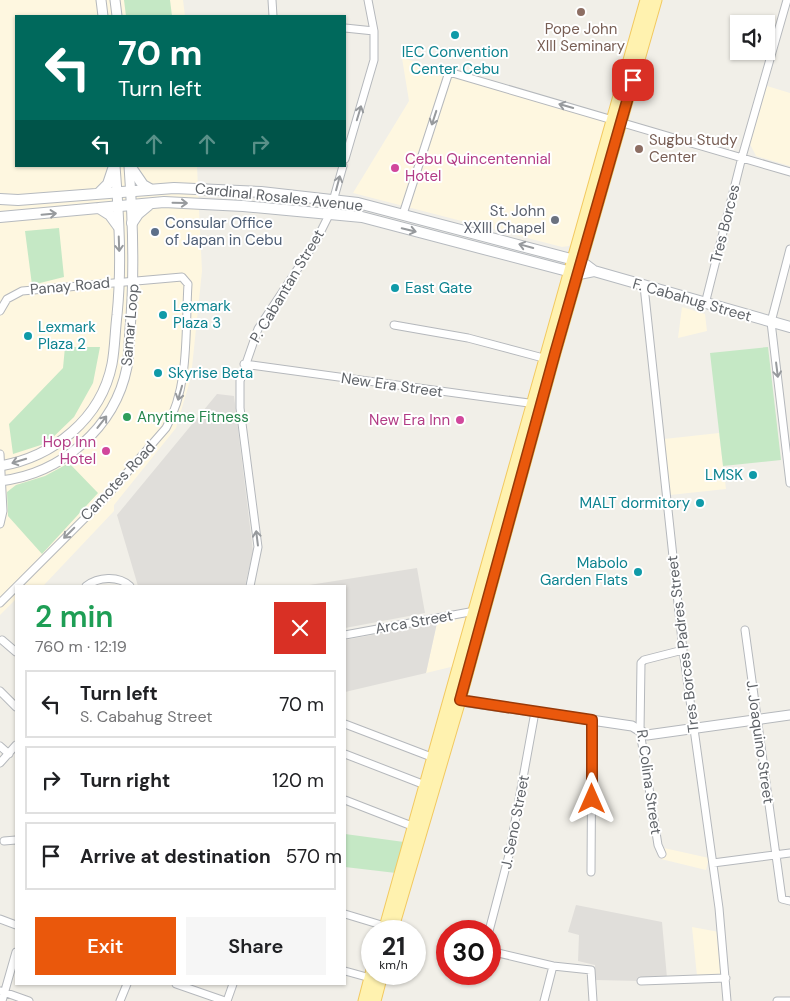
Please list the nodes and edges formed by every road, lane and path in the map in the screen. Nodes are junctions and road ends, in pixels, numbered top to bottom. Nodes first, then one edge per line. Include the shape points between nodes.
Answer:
1 (101, 0) edge
2 (115, 0) edge
3 (272, 0) edge
4 (368, 0) edge
5 (646, 0) edge
6 (656, 0) edge
7 (787, 0) edge
8 (103, 15) edge
9 (117, 15) edge
10 (273, 15) edge
11 (346, 28) edge
12 (374, 31) junction
13 (617, 121) junction
14 (347, 143) edge
15 (742, 157) junction
16 (115, 167) edge
17 (115, 167) edge
18 (129, 167) edge
19 (130, 167) edge
20 (343, 167) edge
21 (790, 172) edge
22 (150, 189) junction
23 (131, 190) junction
24 (117, 192) junction
25 (98, 194) junction
26 (0, 199) edge
27 (334, 200) junction
28 (151, 203) junction
29 (132, 205) junction
30 (118, 206) junction
31 (99, 208) junction
32 (329, 214) junction
33 (403, 214) junction
34 (0, 217) edge
35 (132, 222) junction
36 (118, 226) junction
37 (790, 249) edge
38 (578, 260) junction
39 (594, 271) junction
40 (574, 273) junction
41 (134, 281) junction
42 (120, 282) junction
43 (644, 286) junction
44 (705, 304) junction
45 (0, 311) edge
46 (771, 322) junction
47 (394, 325) dead end
48 (790, 326) edge
49 (549, 359) junction
50 (244, 364) junction
51 (536, 404) junction
52 (0, 454) edge
53 (1, 466) edge
54 (1, 481) edge
55 (790, 483) edge
56 (0, 524) edge
57 (18, 585) edge
58 (88, 585) edge
59 (129, 585) edge
60 (250, 585) edge
61 (15, 588) edge
62 (0, 603) edge
63 (478, 611) junction
64 (745, 630) dead end
65 (346, 635) edge
66 (2, 640) dead end
67 (683, 650) junction
68 (15, 651) edge
69 (0, 692) edge
70 (454, 700) junction
71 (15, 705) edge
72 (536, 712) junction
73 (790, 715) edge
74 (757, 719) junction
75 (592, 720) junction
76 (346, 724) edge
77 (694, 730) junction
78 (640, 731) junction
79 (0, 746) edge
80 (15, 746) edge
81 (9, 754) junction
82 (346, 754) edge
83 (434, 758) junction
84 (0, 763) edge
85 (425, 785) junction
86 (346, 800) edge
87 (418, 828) junction
88 (15, 840) edge
89 (4, 841) dead end
90 (790, 853) edge
91 (662, 854) dead end
92 (775, 855) junction
93 (713, 863) junction
94 (591, 872) dead end
95 (790, 901) edge
96 (346, 914) edge
97 (0, 919) edge
98 (362, 920) edge
99 (391, 920) edge
100 (492, 920) edge
101 (15, 925) edge
102 (501, 954) edge
103 (15, 955) edge
104 (553, 966) junction
105 (346, 971) edge
106 (361, 974) edge
107 (726, 978) junction
108 (641, 981) dead end
109 (127, 985) edge
110 (179, 985) edge
111 (233, 985) edge
112 (372, 985) edge
113 (376, 985) edge
114 (2, 991) edge
115 (2, 1001) edge
116 (29, 1001) edge
117 (120, 1001) edge
118 (226, 1001) edge
119 (364, 1001) edge
120 (375, 1001) edge
121 (544, 1001) edge
122 (593, 1001) edge
123 (727, 1001) edge
124 (778, 1001) edge
125 (790, 1001) edge

1 - 8 street
2 - 9 street
3 - 10 street
4 - 12 street
5 - 13 main road
6 - 13 main road
7 - 15 street, Tres Borces
11 - 12 street
14 -> 12 street via 374,60
13 - 15 street
13 -> 33 street via 448,72
13 - 38 main road
15 - 21 street
15 - 44 street, Tres Borces
16 - 24 street, Samar Loop
17 - 25 main road via 108,184
18 - 23 street, Samar Loop
19 - 22 main road
27 -> 20 street, P. Cabantan Street
22 - 23 main road, Cardinal Rosales Avenue
22 - 27 main road, Cardinal Rosales Avenue via 207,188
23 - 24 main road, Cardinal Rosales Avenue
23 - 29 street, Samar Loop
24 - 25 main road, Cardinal Rosales Avenue
24 - 30 street, Samar Loop
25 - 26 main road, Cardinal Rosales Avenue
27 - 32 street, P. Cabantan Street
27 - 33 main road, Cardinal Rosales Avenue
28 - 29 main road, Cardinal Rosales Avenue
28 -> 32 main road, Cardinal Rosales Avenue via 202,203
28 - 35 main road
29 - 30 main road, Cardinal Rosales Avenue
29 - 35 street, Samar Loop
30 - 31 main road, Cardinal Rosales Avenue
30 - 36 street, Samar Loop
34 -> 31 main road, Cardinal Rosales Avenue
31 - 36 main road
32 -> 40 main road, Cardinal Rosales Avenue via 362,217
32 - 50 street, P. Cabantan Street via 316,241 258,329
38 -> 33 main road, Cardinal Rosales Avenue
35 - 41 street, Samar Loop
36 -> 42 street, Samar Loop
37 - 46 street
38 - 39 main road, F. Cabahug Street
38 - 40 main road
39 - 40 main road, F. Cabahug Street
39 - 43 main road, F. Cabahug Street
40 - 49 main road
41 - 42 street, Camotes Road
54 -> 41 street, Samar Loop via 43,470 67,457 109,413 127,367
41 -> 57 street, Camotes Road via 182,277 188,284 183,385 173,417 104,499
42 - 45 street, Panay Road via 22,291 7,299
42 -> 53 street, Samar Loop via 112,366 97,402 58,444 38,455
43 - 44 main road, F. Cabahug Street
43 - 67 street, Tres Borces Padres Street
44 - 46 main road, F. Cabahug Street
46 - 48 main road, F. Cabahug Street
46 -> 55 street
47 - 49 street via 468,338
49 - 51 main road
50 - 51 street, New Era Street
60 -> 50 street, P. Cabantan Street via 258,547 240,408
51 - 63 main road
52 - 53 street
53 - 54 street
54 - 56 street via 3,511
58 - 59 street via 102,578
61 -> 62 street, Camotes Road
63 - 65 street, Arca Street
63 - 70 main road
64 - 74 street, J. Joaquino Street
66 - 68 street
67 - 77 street, Tres Borces Padres Street
67 - 78 street, R. Colina Street via 642,661
69 - 71 street
70 - 72 street
70 - 83 main road
70 - 87 main road
72 - 75 street
72 - 100 street, J. Seno Street via 509,855
73 - 74 street
74 - 77 street
74 - 92 street, J. Joaquino Street
75 - 78 street via 632,726
75 - 94 street
76 - 83 street
77 - 78 street via 647,735
77 - 93 street, Tres Borces Padres Street
78 - 91 street, R. Colina Street
79 - 81 street
80 - 81 street
81 - 84 street
82 - 85 street
83 - 85 main road
85 - 87 main road
86 - 87 street
87 - 99 main road
88 - 89 street
90 - 92 street
92 - 93 street
92 - 95 street, J. Joaquino Street via 782,899
93 - 107 street, Tres Borces Padres Street
96 - 98 street
97 - 101 street
102 - 104 street
103 - 114 street
104 - 121 street
104 - 122 street via 591,970
105 - 106 street
107 - 108 street
107 - 123 street, Tres Borces Padres Street
109 - 117 street
110 - 118 street
111 - 118 street
112 - 119 main road
113 - 120 main road
114 - 115 street
114 - 116 street
124 - 125 street

